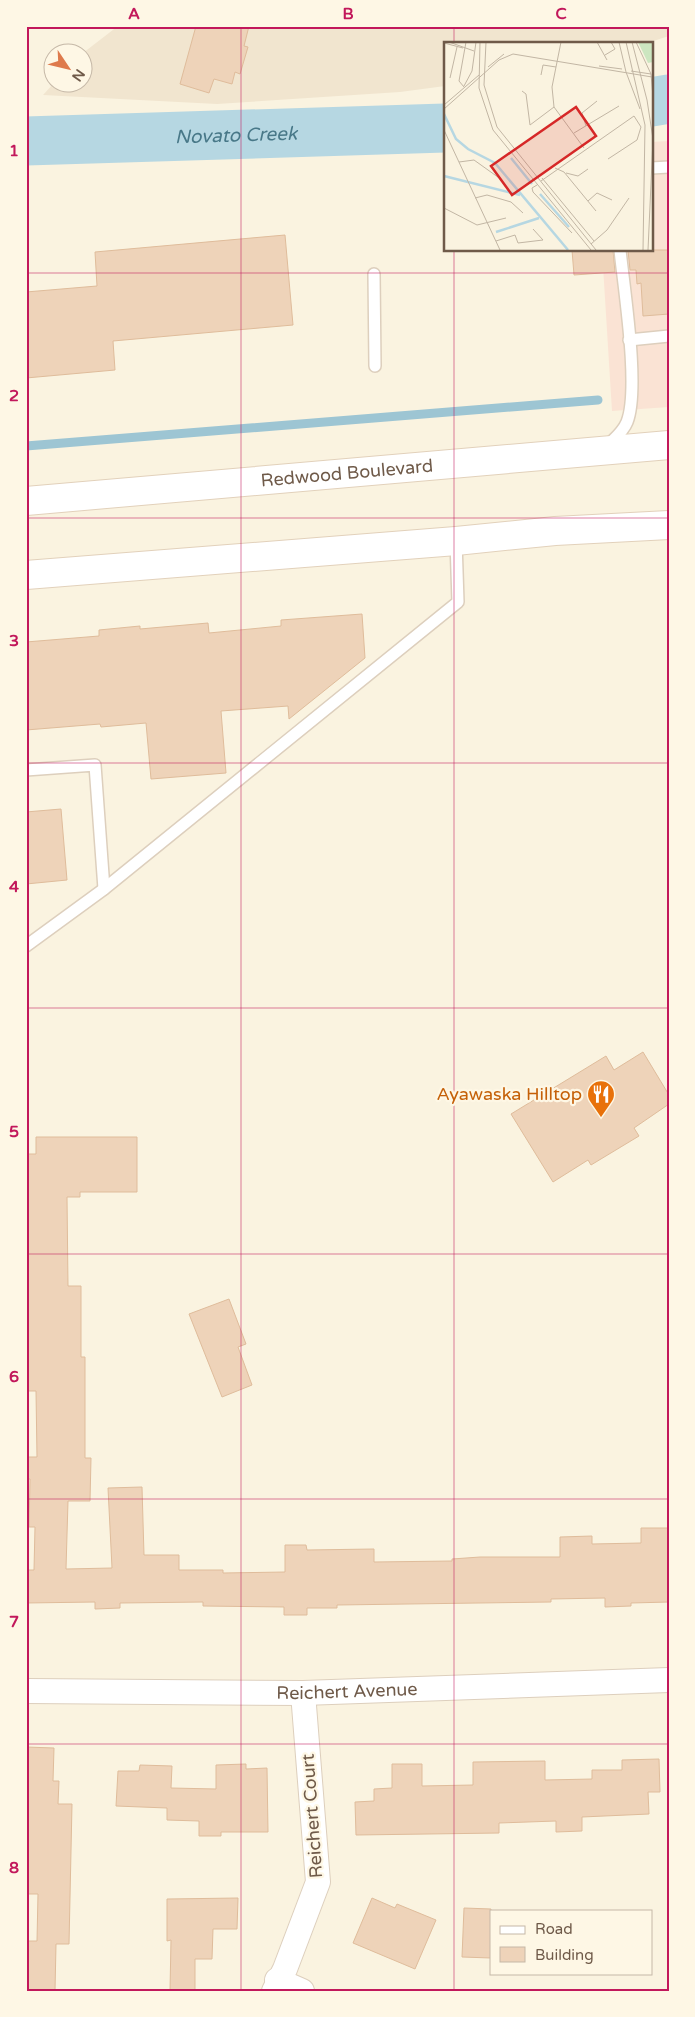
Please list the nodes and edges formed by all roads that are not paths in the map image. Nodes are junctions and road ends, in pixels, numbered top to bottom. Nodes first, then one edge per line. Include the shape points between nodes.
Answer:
1 (669, 167) edge
2 (652, 168) edge
3 (620, 251) edge
4 (374, 274) dead end
5 (669, 336) edge
6 (629, 340) junction
7 (375, 366) dead end
8 (669, 445) edge
9 (603, 450) junction
10 (26, 501) edge
11 (669, 525) edge
12 (456, 541) junction
13 (26, 575) edge
14 (26, 770) edge
15 (104, 889) junction
16 (26, 946) edge
17 (669, 1680) edge
18 (26, 1691) edge
19 (303, 1693) junction
20 (275, 1986) edge
21 (302, 1991) edge

1 - 2 lane
3 - 6 lane
4 - 7 lane
5 - 6 lane
6 - 9 lane via 632,395 627,421
8 - 9 main road, Redwood Boulevard
9 - 10 main road, Redwood Boulevard
11 - 12 main road via 555,531
12 - 13 main road
12 - 15 lane via 458,602
14 - 15 lane via 95,765
15 - 16 lane
17 - 19 street, Reichert Avenue
18 - 19 street, Reichert Avenue
19 - 20 street, Reichert Court via 318,1882
20 - 21 street

